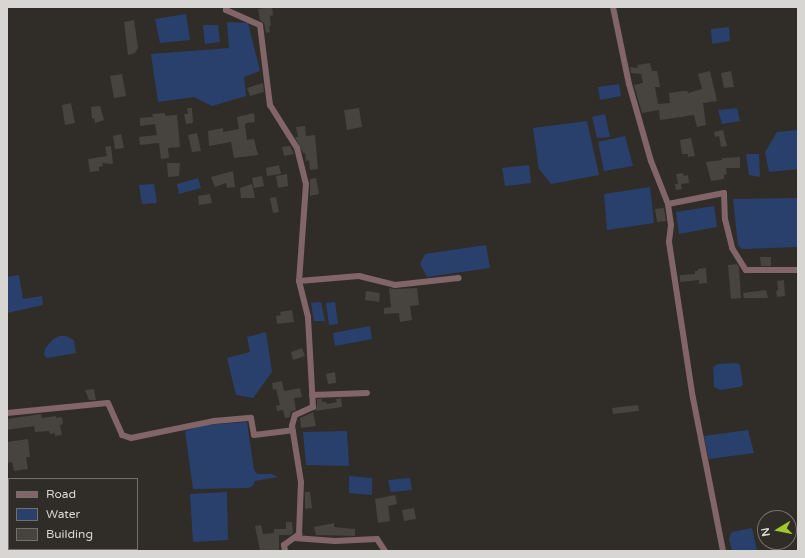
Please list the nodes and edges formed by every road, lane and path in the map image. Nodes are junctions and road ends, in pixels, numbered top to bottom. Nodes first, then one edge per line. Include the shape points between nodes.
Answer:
1 (226, 7) edge
2 (613, 7) edge
3 (668, 204) junction
4 (798, 270) edge
5 (459, 278) dead end
6 (299, 281) junction
7 (367, 393) dead end
8 (312, 395) junction
9 (7, 413) edge
10 (293, 430) junction
11 (294, 538) junction
12 (285, 551) edge
13 (385, 551) edge
14 (723, 551) edge

1 - 6 street via 226,10 260,25 270,105 297,148 306,184
2 - 3 street via 629,84 651,161
3 - 4 street via 724,193 725,218 732,248 746,270
3 - 14 street via 671,225 669,242 692,398
5 - 6 street via 395,285 359,276
6 - 8 street via 308,316
7 - 8 street
8 - 10 street via 313,407 295,415
9 - 10 street via 108,403 122,434 131,438 214,421 251,418 254,435
10 - 11 street via 301,482 299,534
11 - 12 street via 284,545
11 - 13 street via 335,541 377,538

